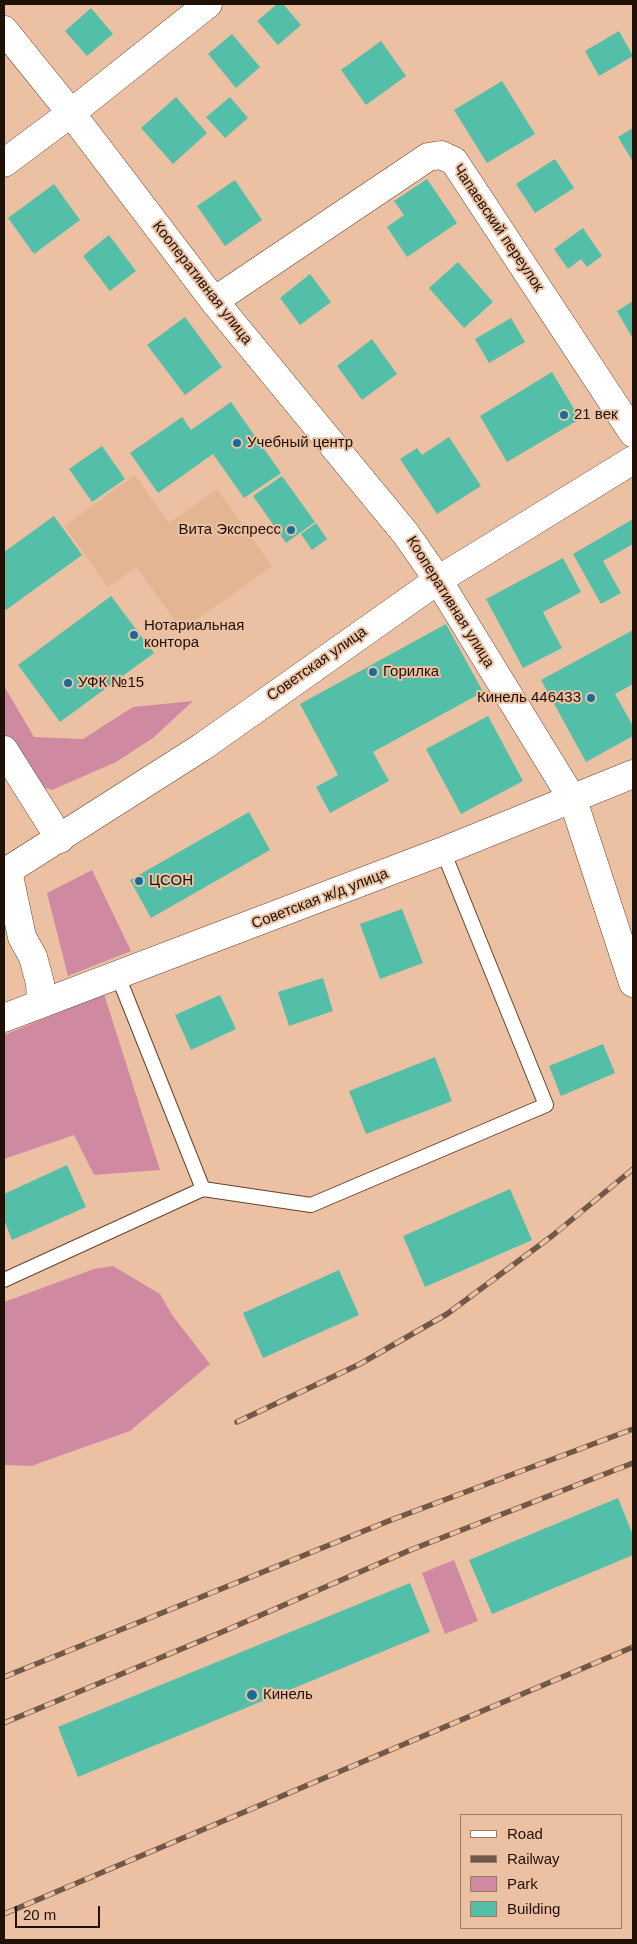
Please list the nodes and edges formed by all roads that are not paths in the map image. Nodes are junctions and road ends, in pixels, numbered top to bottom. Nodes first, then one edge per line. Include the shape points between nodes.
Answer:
1 (208, 4) edge
2 (4, 30) edge
3 (71, 113) junction
4 (4, 163) edge
5 (214, 301) junction
6 (633, 433) edge
7 (633, 460) edge
8 (438, 580) junction
9 (4, 750) edge
10 (633, 774) edge
11 (572, 800) junction
12 (60, 838) junction
13 (443, 851) junction
14 (6, 872) edge
15 (118, 976) junction
16 (633, 983) edge
17 (41, 1003) junction
18 (4, 1018) edge
19 (202, 1189) junction
20 (4, 1280) edge

1 - 3 street
2 - 3 street, Кооперативная улица
3 - 4 street
3 - 5 street, Кооперативная улица
5 - 6 street, Чапаевский переулок via 428,157 441,155 454,161
5 - 8 street, Кооперативная улица via 406,534
7 - 8 street, Советская улица
8 - 11 street, Кооперативная улица
8 - 12 street, Советская улица via 202,747
9 - 12 street
10 - 11 street, Советская ж/д улица
11 - 13 street, Советская ж/д улица
11 - 16 street, Кооперативная улица
12 - 14 street, Советская улица
13 - 15 street, Советская ж/д улица
13 - 19 lane via 546,1105 311,1205
14 - 17 street via 22,937 33,957 40,983
15 - 17 street, Советская ж/д улица
15 - 19 lane
17 - 18 street, Советская ж/д улица
19 - 20 lane

